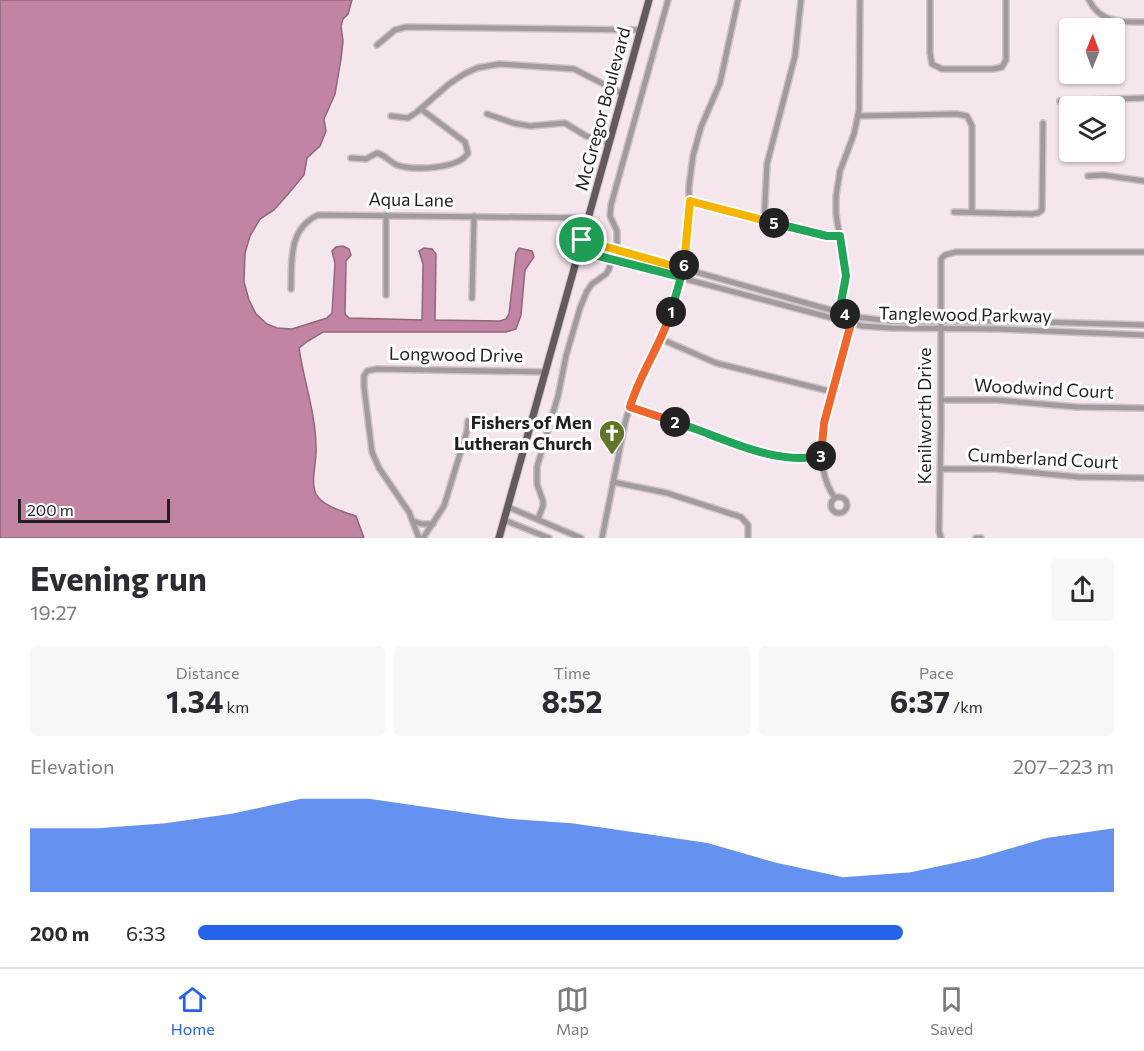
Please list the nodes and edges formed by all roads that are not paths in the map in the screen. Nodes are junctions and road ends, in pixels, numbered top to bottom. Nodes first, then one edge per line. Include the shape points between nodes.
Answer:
1 (649, 0) edge
2 (668, 0) edge
3 (738, 0) edge
4 (801, 0) edge
5 (860, 0) edge
6 (930, 0) edge
7 (1006, 0) edge
8 (1089, 0) edge
9 (1144, 22) edge
10 (640, 30) junction
11 (377, 45) dead end
12 (623, 94) junction
13 (1144, 98) edge
14 (1125, 99) edge
15 (421, 109) junction
16 (487, 114) dead end
17 (391, 116) dead end
18 (858, 116) junction
19 (1042, 123) dead end
20 (609, 143) junction
21 (351, 158) dead end
22 (1088, 176) dead end
23 (1144, 181) edge
24 (690, 201) junction
25 (954, 212) dead end
26 (972, 212) junction
27 (386, 215) junction
28 (474, 216) junction
29 (588, 218) junction
30 (764, 221) junction
31 (840, 236) junction
32 (582, 240) junction
33 (615, 250) junction
34 (579, 251) junction
35 (1144, 252) edge
36 (613, 258) junction
37 (684, 269) junction
38 (681, 277) junction
39 (291, 289) dead end
40 (386, 295) dead end
41 (472, 298) dead end
42 (839, 313) junction
43 (853, 316) junction
44 (837, 320) junction
45 (940, 320) junction
46 (1012, 321) junction
47 (852, 324) junction
48 (1083, 325) junction
49 (1144, 325) edge
50 (940, 329) junction
51 (1012, 329) junction
52 (1082, 333) junction
53 (1144, 335) edge
54 (661, 339) junction
55 (545, 372) junction
56 (833, 392) junction
57 (942, 400) junction
58 (630, 407) junction
59 (1144, 408) edge
60 (468, 421) dead end
61 (821, 457) junction
62 (941, 469) junction
63 (1144, 478) edge
64 (613, 482) junction
65 (835, 498) dead end
66 (508, 507) junction
67 (538, 519) junction
68 (504, 520) junction
69 (413, 521) junction
70 (433, 524) junction
71 (421, 538) edge
72 (499, 538) edge
73 (549, 538) edge
74 (581, 538) edge
75 (602, 538) edge
76 (748, 538) edge
77 (941, 538) edge
78 (976, 538) edge
79 (981, 538) edge

1 - 10 main road, McGregor Boulevard
2 - 33 street via 611,204 610,216 618,236
3 - 24 street via 720,83 693,156
4 - 30 street via 795,56 767,164
5 - 18 street
6 - 7 street via 930,59 942,69 1003,66
8 - 9 street via 1106,19
10 - 11 street via 406,27 395,30
10 - 12 main road, McGregor Boulevard
12 - 15 street via 574,69 499,64 464,74
12 - 20 main road, McGregor Boulevard
13 - 14 street
15 - 17 street via 408,118
15 - 21 street via 465,142 468,153 461,161 438,167 399,165 377,153 366,159
16 - 20 street via 525,126 565,123 586,136
18 - 26 street via 967,116 972,132
18 - 31 street via 837,184
19 - 26 street via 1042,210
20 - 29 main road, McGregor Boulevard
22 - 23 street
24 - 30 street
24 - 37 street
25 - 26 street
27 - 28 street, Aqua Lane
27 - 39 street, Aqua Lane via 324,213 308,220 295,239
27 - 40 street
28 - 29 street, Aqua Lane
28 - 41 street
29 - 32 main road, McGregor Boulevard
30 - 31 street
31 - 42 street via 846,276
32 - 33 street, Tanglewood Parkway
32 - 34 main road, McGregor Boulevard
33 - 36 street
33 - 37 street, Tanglewood Parkway
34 - 36 street, Tanglewood Parkway
34 - 55 main road, McGregor Boulevard
35 - 45 street, Kenilworth Drive via 945,255 941,259
36 - 38 street, Tanglewood Parkway
36 - 67 street via 606,274 587,291 566,356 537,467 543,501
37 - 38 street
37 - 42 street, Tanglewood Parkway
38 - 44 street, Tanglewood Parkway
38 - 54 street
42 - 43 street, Tanglewood Parkway
42 - 44 street
43 - 45 street, Tanglewood Parkway via 891,321
43 - 47 street
44 - 47 street, Tanglewood Parkway
45 - 46 street, Tanglewood Parkway
45 - 50 street, Kenilworth Drive
46 - 48 street, Tanglewood Parkway
46 - 51 street
47 - 50 street, Tanglewood Parkway
47 - 56 street
48 - 49 street, Tanglewood Parkway
48 - 52 street
50 - 51 street, Tanglewood Parkway
50 - 57 street, Kenilworth Drive
51 - 52 street, Tanglewood Parkway
52 - 53 street, Tanglewood Parkway
54 - 56 street via 716,363
54 - 58 street
55 - 66 main road, McGregor Boulevard
55 - 69 street, Longwood Drive via 367,371 364,387 372,452
56 - 61 street via 822,435
57 - 59 street, Woodwind Court
57 - 62 street, Kenilworth Drive
58 - 61 street via 771,455
58 - 64 street
60 - 70 street via 444,506
61 - 65 street via 826,482
62 - 63 street, Cumberland Court
62 - 77 street, Kenilworth Drive
64 - 75 street
64 - 76 street via 741,516 748,525
66 - 67 street
66 - 68 main road, McGregor Boulevard
67 - 74 street
68 - 72 main road, McGregor Boulevard
68 - 73 street
69 - 70 street
69 - 71 street
70 - 71 street
78 - 79 street

